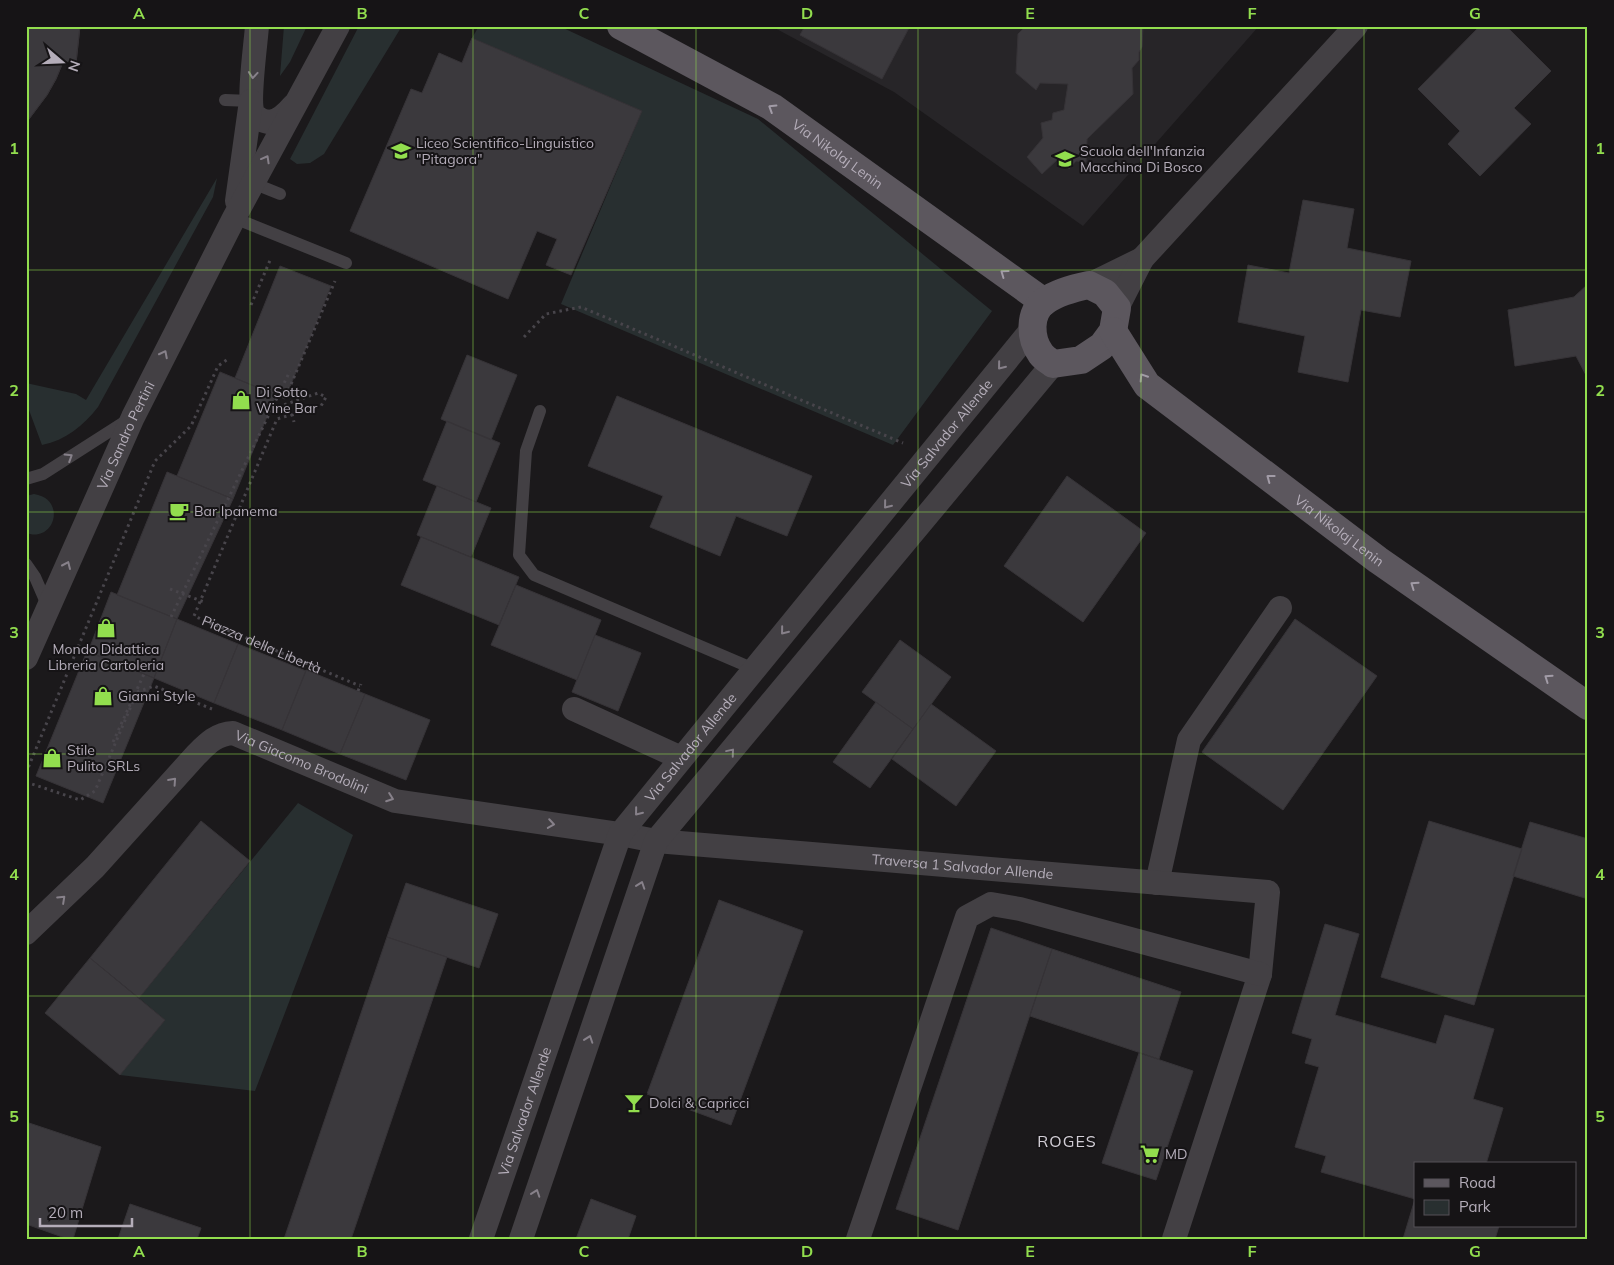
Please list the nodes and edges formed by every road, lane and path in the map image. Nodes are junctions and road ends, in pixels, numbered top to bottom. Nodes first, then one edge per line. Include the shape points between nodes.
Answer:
1 (257, 26) edge
2 (338, 26) edge
3 (621, 26) edge
4 (1356, 26) edge
5 (299, 98) junction
6 (225, 100) dead end
7 (251, 101) junction
8 (253, 183) junction
9 (280, 194) dead end
10 (234, 218) junction
11 (271, 257) dead end
12 (1142, 259) junction
13 (344, 263) joint
14 (1089, 285) junction
15 (1044, 302) junction
16 (252, 305) dead end
17 (1115, 320) junction
18 (1032, 329) junction
19 (524, 337) dead end
20 (228, 360) dead end
21 (1053, 364) junction
22 (290, 370) dead end
23 (286, 396) dead end
24 (272, 408) junction
25 (540, 411) dead end
26 (292, 414) junction
27 (133, 417) junction
28 (294, 422) dead end
29 (929, 454) junction
30 (26, 480) edge
31 (26, 564) edge
32 (170, 589) dead end
33 (202, 601) junction
34 (48, 607) junction
35 (1280, 608) dead end
36 (172, 617) dead end
37 (26, 658) edge
38 (754, 669) junction
39 (144, 674) dead end
40 (358, 691) dead end
41 (1588, 706) edge
42 (574, 709) dead end
43 (114, 745) dead end
44 (681, 758) junction
45 (26, 773) edge
46 (26, 782) edge
47 (80, 800) dead end
48 (620, 834) junction
49 (656, 841) junction
50 (1157, 883) junction
51 (26, 932) edge
52 (1260, 974) junction
53 (481, 1239) edge
54 (521, 1239) edge
55 (858, 1239) edge
56 (1174, 1239) edge

1 -> 7 street, Via Sandro Pertini
2 - 5 street, Via Sandro Pertini
15 -> 3 main road, Via Nikolaj Lenin via 772,107
4 - 12 street
5 - 7 street, Via Sandro Pertini via 287,113 268,122 254,114
8 -> 5 street, Via Sandro Pertini
6 - 7 lane
7 - 10 street, Via Sandro Pertini
8 - 9 lane
8 - 10 street, Via Sandro Pertini
10 - 13 lane
27 -> 10 street, Via Sandro Pertini
11 - 16 path
12 - 14 street
12 - 17 street
13 - 23 path
14 - 15 main road via 1068,290
14 - 17 main road, Via Nikolaj Lenin via 1105,293
15 - 18 main road via 1034,314
17 - 21 main road via 1102,346 1081,360
41 -> 17 main road, Via Nikolaj Lenin via 1378,560 1147,385
18 - 21 main road via 1042,355
18 -> 29 street, Via Salvador Allende
19 - 29 path via 546,314 581,307
20 - 45 path via 218,366 191,426 155,460
49 -> 21 street
22 - 24 path
24 - 26 path via 318,392 326,397 320,406
24 - 36 path
25 - 38 lane via 526,451 519,555 534,575
26 - 28 path
26 - 33 path, Piazza della Libertà via 277,419
30 -> 27 lane via 43,474
34 -> 27 street, Via Sandro Pertini
29 -> 38 street, Via Salvador Allende
31 - 34 lane
32 - 33 path
33 - 40 path, Piazza della Libertà via 194,616 361,685
34 - 37 street, Via Sandro Pertini
35 - 50 street via 1190,740
38 - 44 street, Via Salvador Allende
39 - 43 path
42 - 44 street
44 -> 48 street, Via Salvador Allende
46 - 47 path
48 - 49 street, Via Giacomo Brodolini
51 -> 48 street, Via Giacomo Brodolini via 95,868 196,755 213,738 224,733 233,733 396,801
48 - 53 street, Via Salvador Allende
49 - 50 street, Traversa 1 Salvador Allende
54 -> 49 street
50 - 52 street, Traversa 1 Salvador Allende via 1268,892
52 - 55 street via 1020,908 991,904 967,917
52 - 56 street

